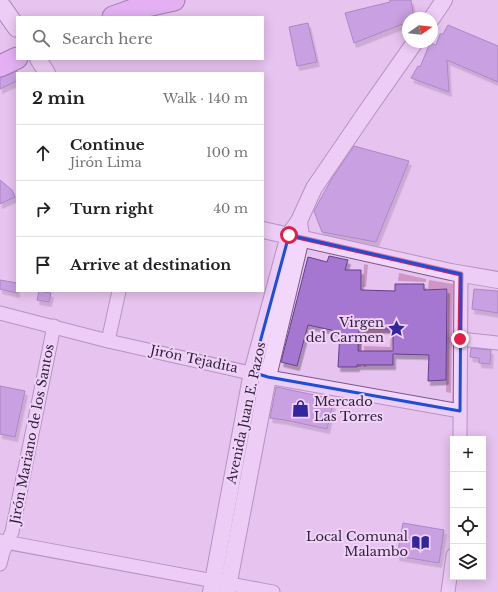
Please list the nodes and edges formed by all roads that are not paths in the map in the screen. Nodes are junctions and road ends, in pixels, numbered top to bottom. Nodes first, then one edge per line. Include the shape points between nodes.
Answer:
1 (174, 0) edge
2 (444, 0) edge
3 (0, 4) edge
4 (436, 12) edge
5 (116, 16) edge
6 (16, 27) edge
7 (411, 48) edge
8 (16, 58) edge
9 (39, 60) edge
10 (0, 66) edge
11 (46, 72) edge
12 (264, 230) edge
13 (295, 236) junction
14 (461, 274) junction
15 (498, 280) edge
16 (119, 292) edge
17 (0, 313) edge
18 (54, 326) junction
19 (460, 339) junction
20 (108, 341) junction
21 (498, 343) edge
22 (260, 375) junction
23 (460, 410) junction
24 (460, 436) edge
25 (4, 542) edge
26 (0, 564) edge
27 (450, 577) edge
28 (220, 587) edge
29 (272, 592) edge
30 (448, 592) edge

1 - 5 main road
2 - 4 street
3 - 6 main road
7 - 13 street via 314,188
8 - 10 main road
9 - 11 street
12 - 13 street
13 - 14 street
13 - 22 street, Avenida Juan E. Pazos
14 - 15 street
14 - 19 street
16 - 20 street
17 - 18 street, Jirón Tejadita
18 - 20 street, Jirón Tejadita
18 - 25 street, Jirón Mariano de los Santos via 12,532
19 - 21 street
19 - 23 street
20 - 22 street, Jirón Tejadita
22 - 23 street, Jirón Tejadita
22 - 28 street, Avenida Juan E. Pazos
23 - 24 street
25 - 26 street, Jirón Mariano de los Santos
25 - 28 street
27 - 30 street
28 - 29 street

